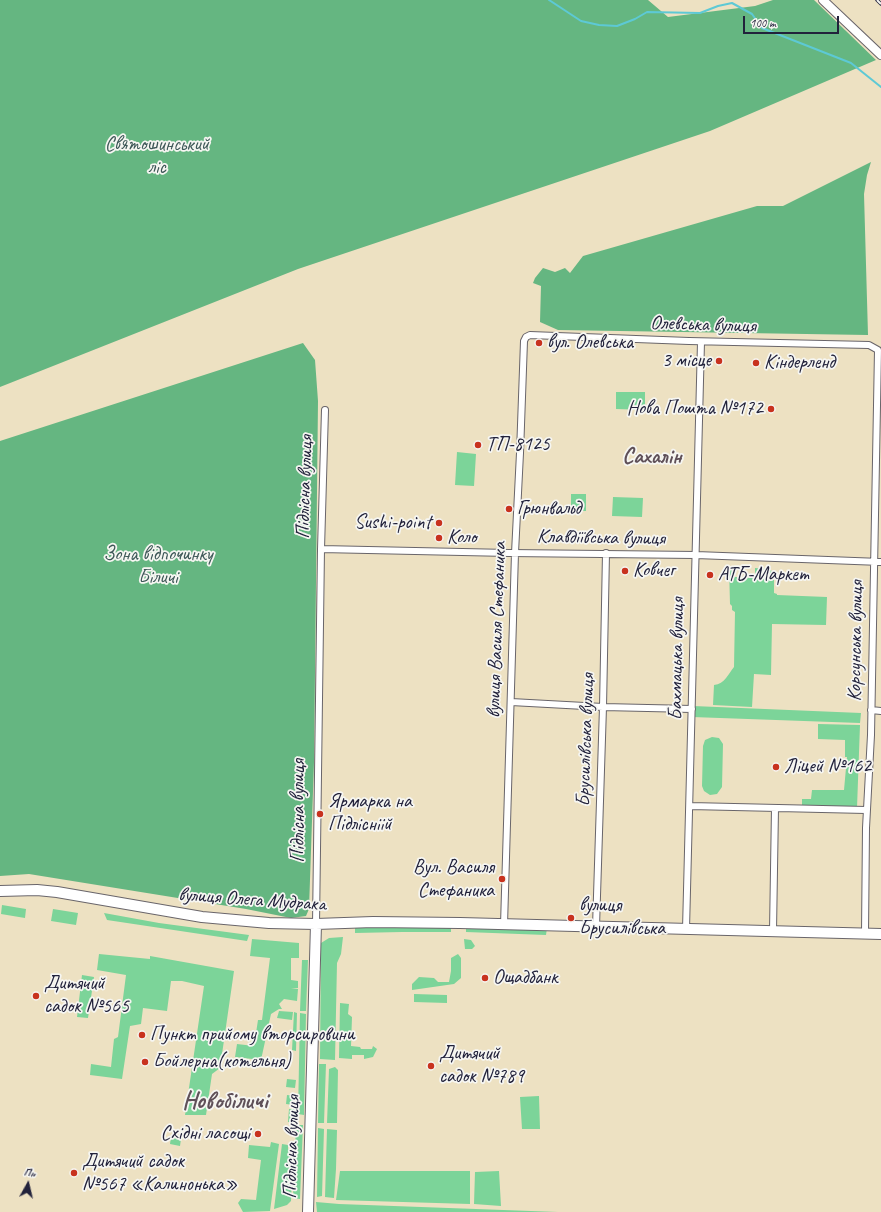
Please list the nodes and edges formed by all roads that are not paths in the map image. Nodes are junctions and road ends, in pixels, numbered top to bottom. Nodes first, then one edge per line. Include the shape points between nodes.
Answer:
1 (822, 0) edge
2 (881, 55) edge
3 (526, 337) joint
4 (701, 342) junction
5 (878, 350) joint
6 (325, 410) dead end
7 (321, 549) junction
8 (515, 553) junction
9 (606, 553) junction
10 (696, 555) junction
11 (874, 562) junction
12 (881, 562) edge
13 (510, 702) junction
14 (603, 706) junction
15 (692, 709) junction
16 (871, 710) junction
17 (881, 711) edge
18 (690, 806) junction
19 (775, 808) junction
20 (866, 810) junction
21 (0, 891) edge
22 (316, 924) junction
23 (504, 925) junction
24 (596, 927) junction
25 (686, 929) junction
26 (773, 931) junction
27 (865, 933) junction
28 (881, 934) edge
29 (308, 1212) edge

1 - 2 street
3 - 4 street, Олевська вулиця via 530,335
3 - 8 street, вулиця Василя Стефаника
4 - 5 street, Олевська вулиця via 869,345
4 - 10 street, Бахмацька вулиця
5 - 11 street, Корсунська вулиця
6 - 7 street, Підлісна вулиця
7 - 8 street, Клавдіївська вулиця
7 - 22 street, Підлісна вулиця
8 - 9 street, Клавдіївська вулиця
8 - 13 street, вулиця Василя Стефаника
9 - 10 street, Клавдіївська вулиця
9 - 14 street, Брусилівська вулиця
10 - 11 street, Клавдіївська вулиця
10 - 15 street, Бахмацька вулиця
11 - 12 street, Клавдіївська вулиця
11 - 16 street, Корсунська вулиця
13 - 14 street
13 - 23 street, вулиця Василя Стефаника
14 - 15 street
14 - 24 street, Брусилівська вулиця
15 - 18 street, Бахмацька вулиця
16 - 17 street
16 - 20 street, Корсунська вулиця
18 - 19 street
18 - 25 street, Бахмацька вулиця
19 - 20 street
19 - 26 street
20 - 27 street, Корсунська вулиця
21 - 22 main road, вулиця Олега Мудрака via 57,892 202,917
22 - 23 main road, вулиця Олега Мудрака via 373,922
22 - 29 main road, Підлісна вулиця
23 - 24 main road, вулиця Олега Мудрака
24 - 25 main road, вулиця Олега Мудрака
25 - 26 main road, вулиця Олега Мудрака
26 - 27 main road, вулиця Олега Мудрака
27 - 28 main road, вулиця Олега Мудрака

